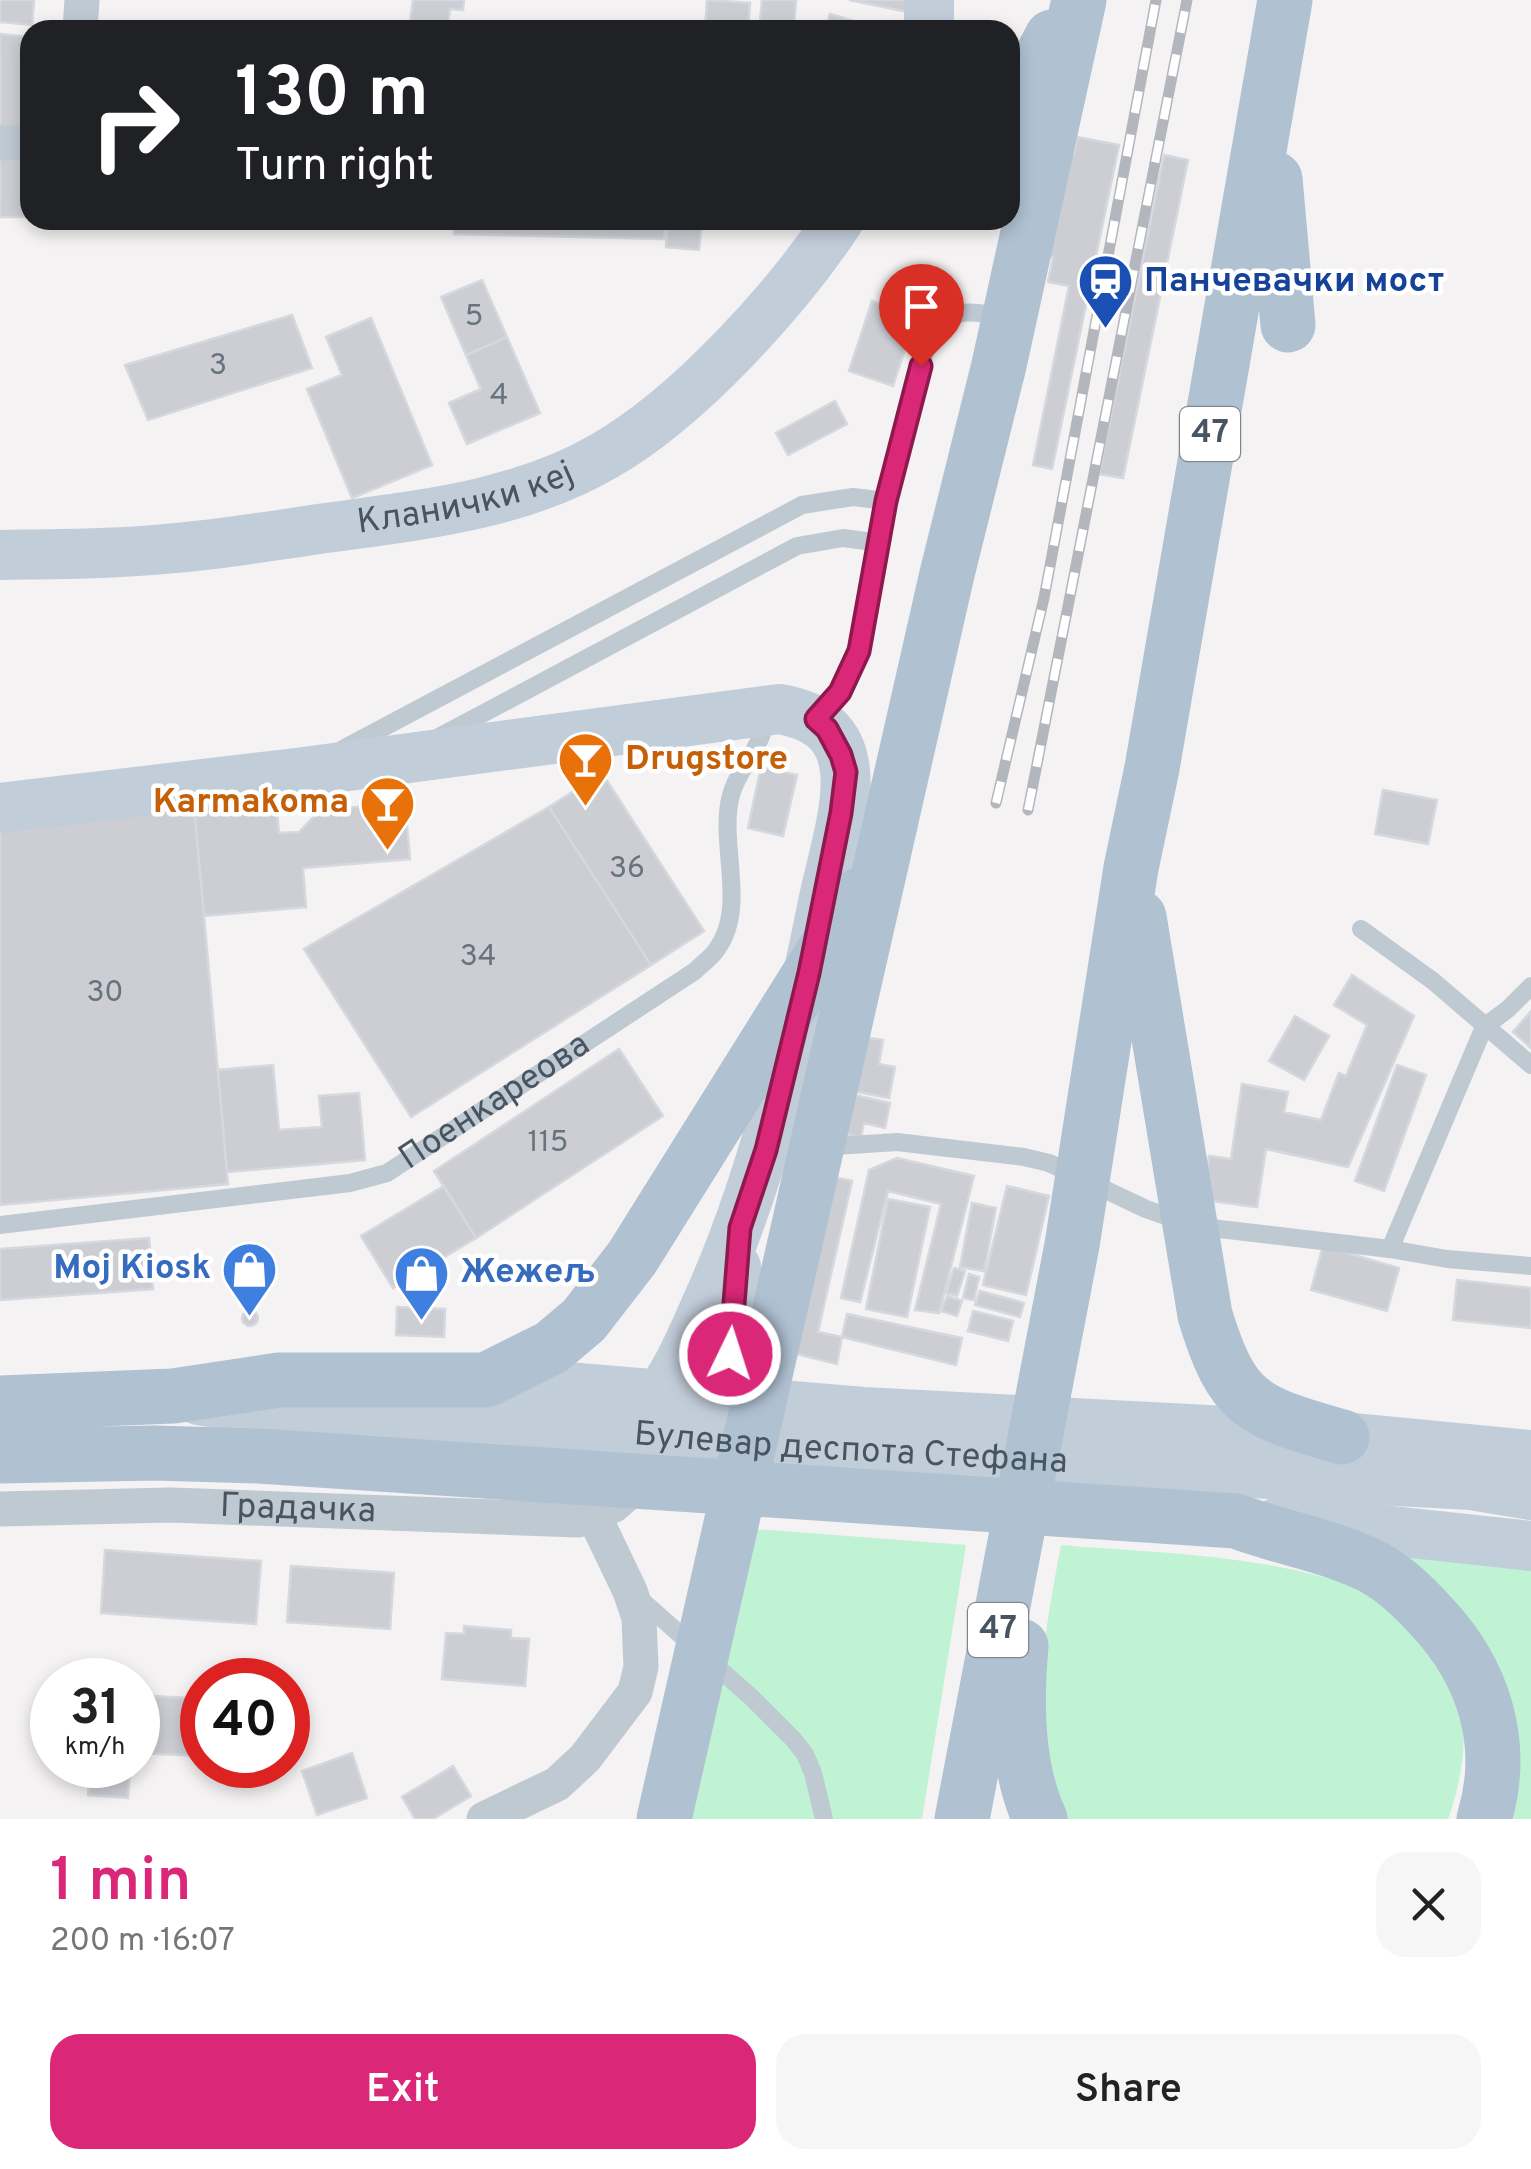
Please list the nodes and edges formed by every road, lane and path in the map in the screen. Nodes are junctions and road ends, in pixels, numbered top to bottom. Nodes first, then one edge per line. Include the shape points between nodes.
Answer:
1 (1076, 0) edge
2 (1286, 0) edge
3 (1270, 86) junction
4 (1020, 98) edge
5 (824, 230) edge
6 (1035, 285) dead end
7 (1026, 322) junction
8 (1288, 325) dead end
9 (1020, 356) dead end
10 (886, 501) junction
11 (881, 543) junction
12 (0, 555) edge
13 (765, 711) junction
14 (816, 719) junction
15 (394, 760) junction
16 (296, 773) junction
17 (0, 808) edge
18 (882, 859) junction
19 (1131, 868) junction
20 (1361, 929) dead end
21 (1531, 986) edge
22 (1484, 1026) junction
23 (1531, 1065) edge
24 (782, 1150) junction
25 (0, 1225) edge
26 (740, 1228) junction
27 (1390, 1249) junction
28 (1531, 1266) edge
29 (486, 1380) junction
30 (661, 1394) junction
31 (173, 1396) junction
32 (733, 1401) junction
33 (0, 1404) edge
34 (1342, 1436) junction
35 (1531, 1455) edge
36 (0, 1456) edge
37 (1029, 1464) junction
38 (642, 1480) junction
39 (1531, 1495) edge
40 (0, 1509) edge
41 (594, 1516) junction
42 (1236, 1521) junction
43 (1531, 1546) edge
44 (630, 1590) junction
45 (668, 1798) edge
46 (1036, 1805) edge
47 (964, 1807) edge
48 (484, 1819) edge
49 (824, 1819) edge
50 (1484, 1819) edge

1 - 4 main road
1 - 18 main road via 999,364
2 - 3 main road, 47
3 - 8 main road
3 - 19 main road, 47
5 - 12 main road, Кланички кеј via 748,333 668,411 604,456 524,493 176,548
6 - 7 lane
7 - 9 lane
7 - 10 lane via 979,312 940,320 928,340
10 - 11 lane
10 - 16 lane via 852,497 802,505
11 - 14 lane via 859,651 840,692
11 - 15 lane via 842,538 797,546
13 - 14 main road
13 - 15 main road
13 - 25 lane, Поенкареова via 763,732 728,811 730,918 718,948 695,972 387,1173 350,1184
14 - 24 main road via 846,772
15 - 16 main road
16 - 17 main road
18 - 29 main road via 632,1258 584,1320 552,1347
18 - 45 main road
19 - 34 main road via 1210,1330 1228,1377 1253,1405
19 - 37 main road, 47 via 1072,1245
20 - 22 lane
21 - 22 lane
22 - 23 lane
22 - 27 lane
24 - 26 main road
24 - 27 lane via 897,1142 1024,1157 1194,1226
26 - 30 main road via 678,1370
26 - 32 main road
27 - 28 lane
29 - 30 main road, Булевар деспота Стефана
29 - 31 main road, Булевар деспота Стефана via 279,1380
30 - 32 main road, Булевар деспота Стефана
31 - 33 main road, Булевар деспота Стефана
31 - 39 main road, Булевар деспота Стефана via 279,1413 1471,1485
32 - 34 main road, Булевар деспота Стефана
34 - 35 main road, Булевар деспота Стефана
36 - 38 main road via 259,1456
37 - 46 main road via 1018,1710
37 - 47 main road, 47
38 - 41 street
38 - 42 main road
40 - 41 street, Градачка via 171,1506 544,1520
41 - 44 street
42 - 43 main road
42 - 50 main road via 1378,1570 1450,1635 1488,1712 1492,1779
44 - 48 street via 642,1640 635,1692 557,1784
44 - 49 lane via 793,1739 814,1772

